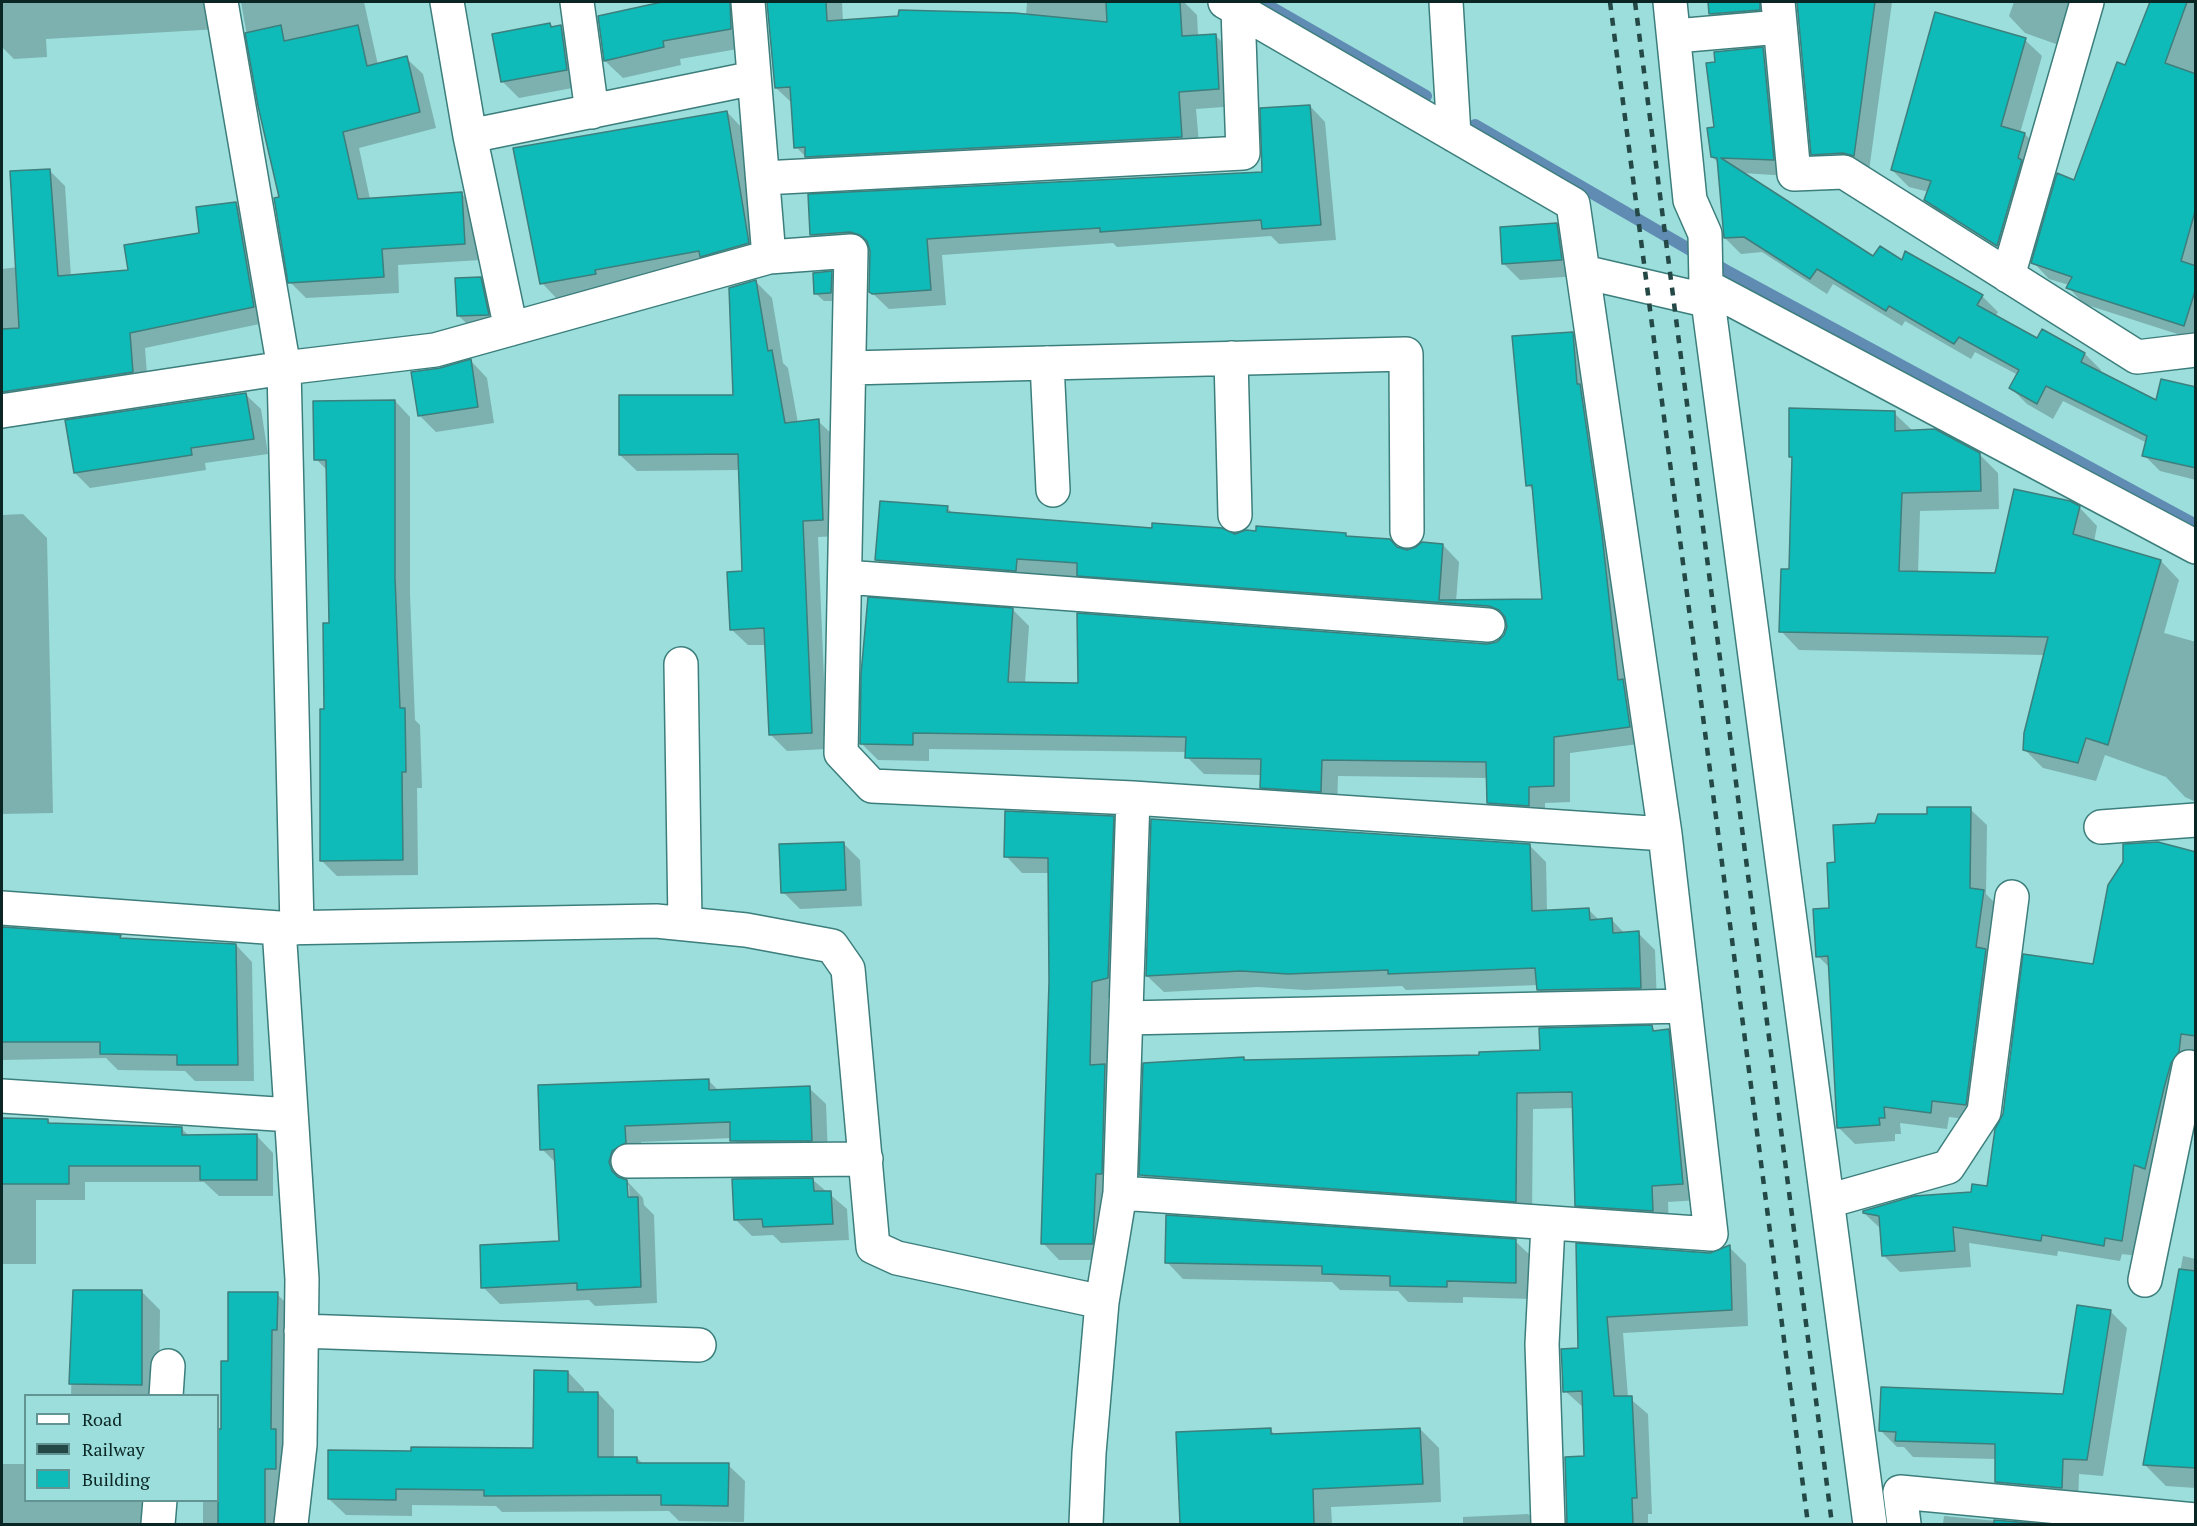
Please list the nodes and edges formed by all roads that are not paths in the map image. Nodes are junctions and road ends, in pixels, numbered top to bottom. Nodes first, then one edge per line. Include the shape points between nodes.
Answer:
1 (221, 2) edge
2 (447, 2) edge
3 (577, 2) edge
4 (748, 2) edge
5 (1446, 2) edge
6 (1670, 2) edge
7 (2087, 2) edge
8 (1231, 5) edge
9 (1779, 14) edge
10 (1675, 36) junction
11 (754, 78) junction
12 (592, 112) junction
13 (1454, 135) junction
14 (470, 136) junction
15 (763, 178) junction
16 (769, 257) junction
17 (1584, 272) junction
18 (2008, 276) junction
19 (1707, 288) junction
20 (511, 329) junction
21 (2196, 350) edge
22 (1231, 358) junction
23 (1047, 363) junction
24 (284, 368) junction
25 (849, 368) junction
26 (2, 411) edge
27 (1053, 490) dead end
28 (1235, 515) dead end
29 (1407, 531) dead end
30 (2196, 547) edge
31 (845, 577) junction
32 (1488, 625) dead end
33 (681, 664) dead end
34 (1133, 798) junction
35 (2196, 820) edge
36 (2101, 826) dead end
37 (1665, 834) junction
38 (2012, 897) dead end
39 (2, 908) edge
40 (685, 923) junction
41 (288, 928) junction
42 (1685, 1006) junction
43 (1126, 1018) junction
44 (2196, 1069) edge
45 (2, 1096) edge
46 (291, 1115) junction
47 (866, 1159) junction
48 (628, 1161) dead end
49 (1120, 1193) junction
50 (1828, 1201) junction
51 (1548, 1225) junction
52 (2145, 1280) dead end
53 (1102, 1302) junction
54 (301, 1330) junction
55 (699, 1345) dead end
56 (160, 1502) edge
57 (2196, 1520) edge
58 (158, 1524) edge
59 (291, 1524) edge
60 (1086, 1524) edge
61 (1548, 1524) edge
62 (1870, 1524) edge
63 (1904, 1524) edge

1 - 24 street
2 - 14 street
3 - 12 street
4 - 11 street
5 - 13 street
6 - 10 street
7 - 18 street
8 - 13 street
8 - 15 street via 1243,153
9 - 10 street
9 - 18 street via 1794,174 1844,172
10 - 19 street via 1690,200 1705,234
11 - 12 street
11 - 15 street
12 - 14 street
13 - 17 street via 1573,204
14 - 20 street
15 - 16 street
16 - 20 street
16 - 25 street via 851,251
17 - 19 street
17 - 37 street
18 - 21 street via 2137,357
19 - 30 street
19 - 50 street
20 - 24 street via 435,350
22 - 23 street
22 - 28 street
22 - 29 street via 1406,354
23 - 25 street
23 - 27 street
24 - 26 street
24 - 41 street
25 - 31 street
31 - 32 street
31 - 34 street via 841,753 872,786
33 - 40 street
34 - 37 street
34 - 43 street
35 - 36 street
37 - 42 street
38 - 50 street via 1984,1112 1948,1167
39 - 41 street
40 - 41 street
40 - 47 street via 832,946 848,969
41 - 46 street
42 - 43 street
42 - 51 street via 1711,1234
43 - 49 street
44 - 52 street via 2188,1067
45 - 46 street
46 - 54 street via 302,1278
47 - 48 street
47 - 53 street via 873,1247 897,1258
49 - 51 street
49 - 53 street
50 - 62 street
51 - 61 street via 1542,1344
53 - 60 street
54 - 55 street
54 - 59 street via 300,1445
56 - 58 street
57 - 63 street via 1900,1492

